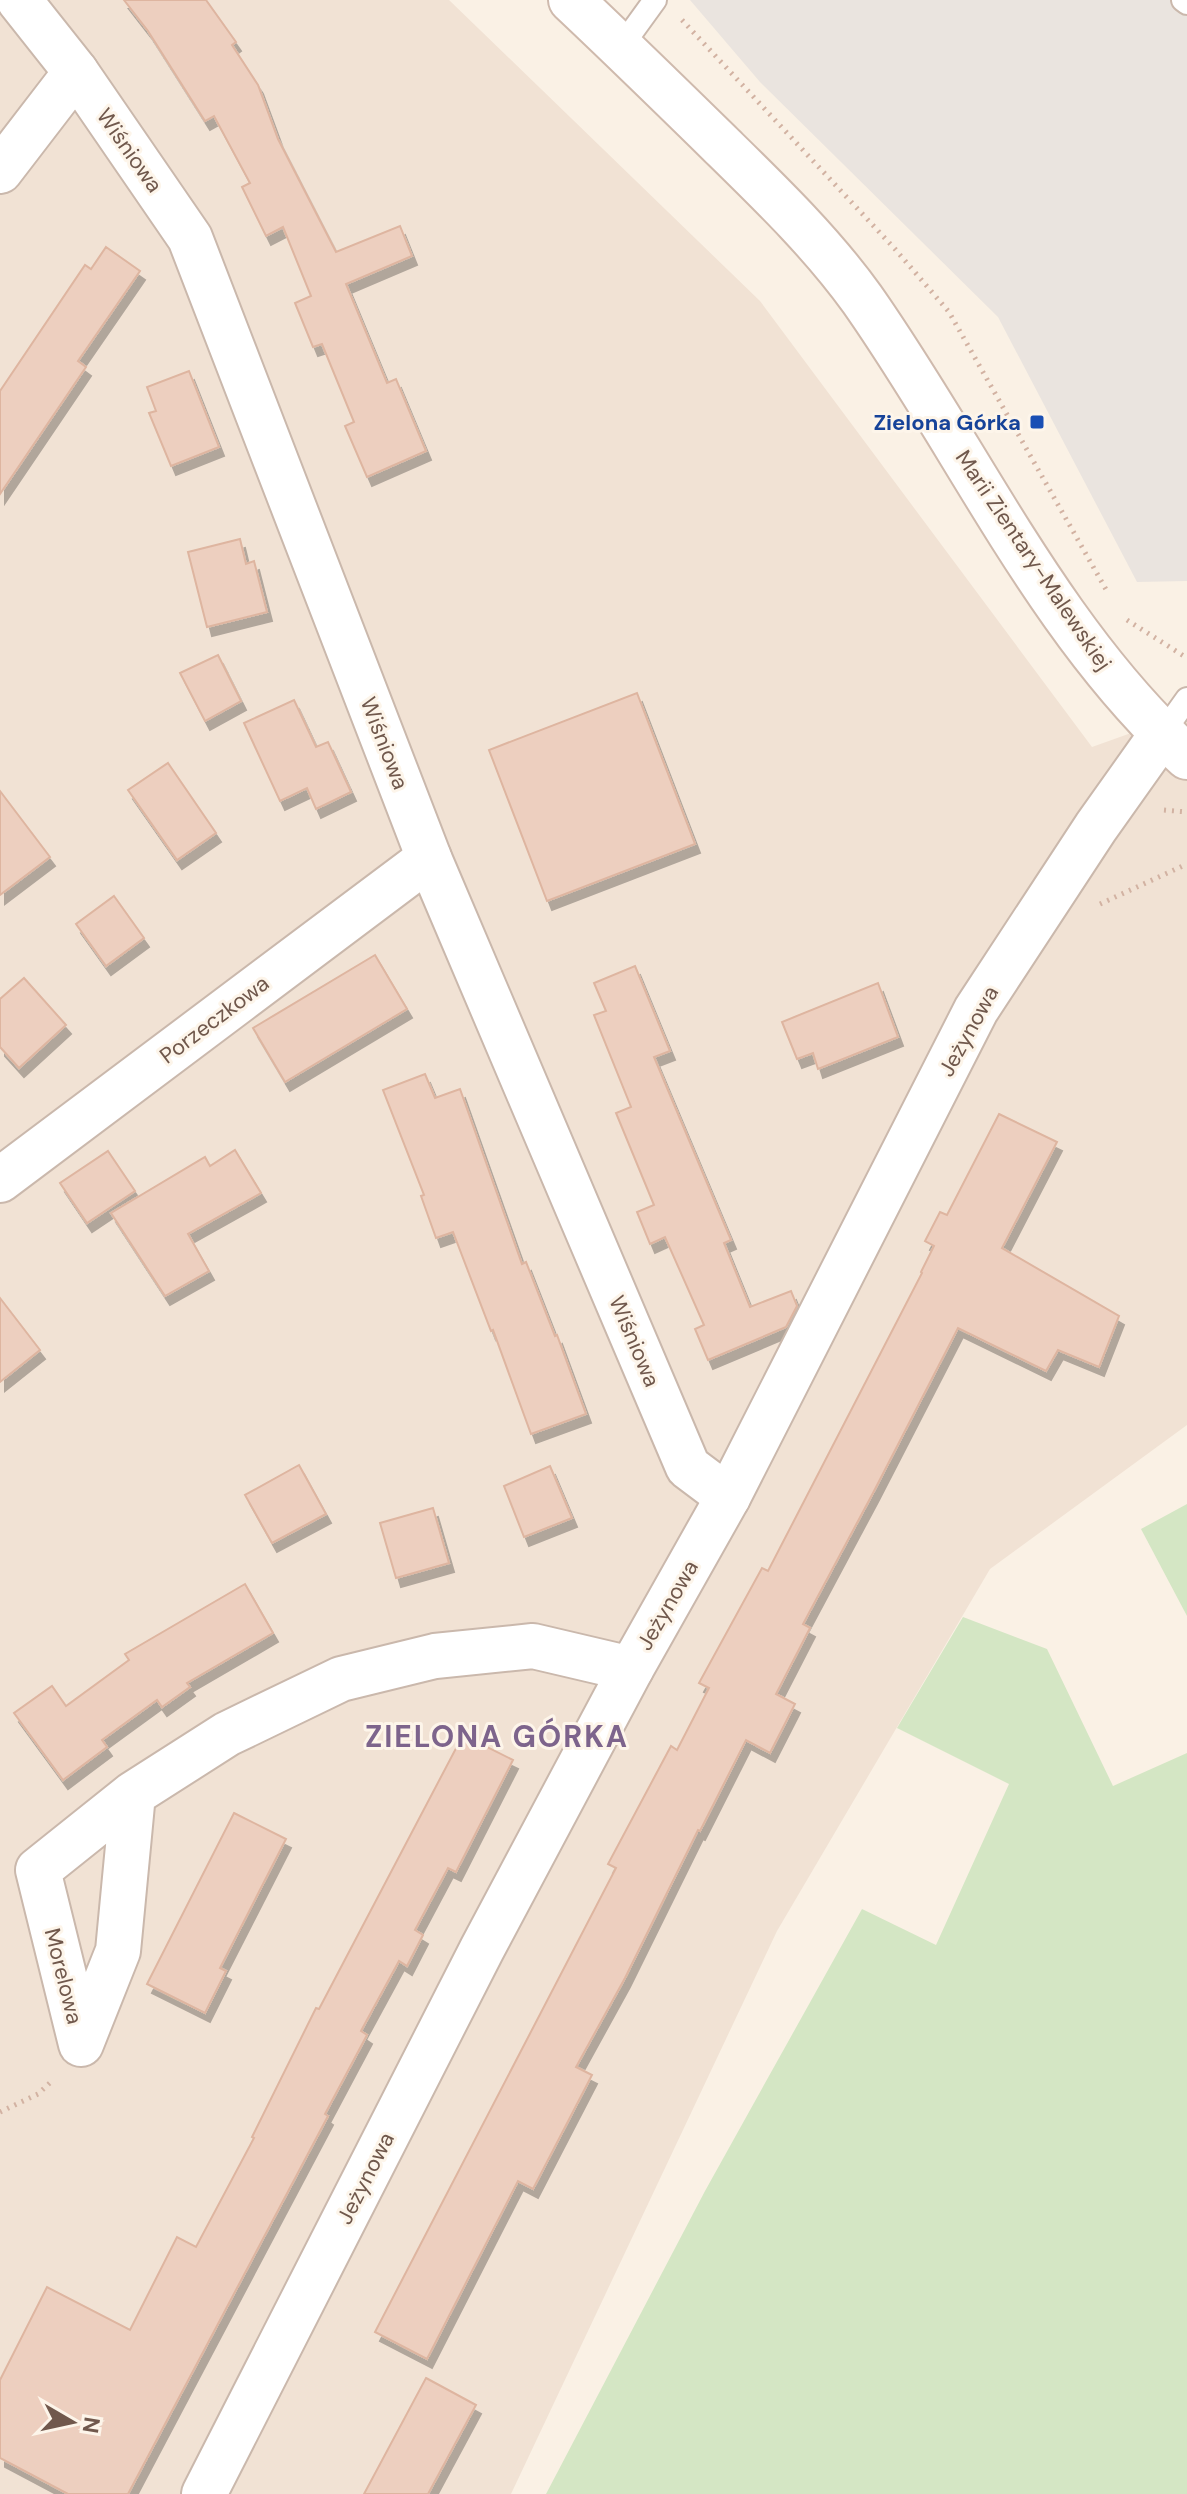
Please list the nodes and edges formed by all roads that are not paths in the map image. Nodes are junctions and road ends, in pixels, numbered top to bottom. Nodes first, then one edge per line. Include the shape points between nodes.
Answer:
1 (19, 0) edge
2 (571, 0) edge
3 (655, 0) edge
4 (621, 47) junction
5 (76, 72) junction
6 (0, 171) edge
7 (1187, 699) edge
8 (1174, 745) edge
9 (429, 858) junction
10 (0, 1180) edge
11 (728, 1497) junction
12 (631, 1669) junction
13 (133, 1794) junction
14 (204, 2494) edge

1 - 5 street, Wiśniowa
2 - 4 street, Marii Zientary-Malewskiej
3 - 4 lane
4 - 8 street, Marii Zientary-Malewskiej via 766,190 859,296 1072,623
5 - 6 street
5 - 9 street, Wiśniowa via 190,238
7 - 8 lane
8 - 11 street, Jeżynowa via 1096,827 976,1010
9 - 10 street, Porzeczkowa
9 - 11 street, Wiśniowa via 688,1467
11 - 12 street, Jeżynowa
12 - 13 street, Morelowa via 533,1646 435,1656 341,1679 227,1734
12 - 14 street, Jeżynowa
13 - 13 street, Morelowa via 118,1951 81,2044 38,1870

